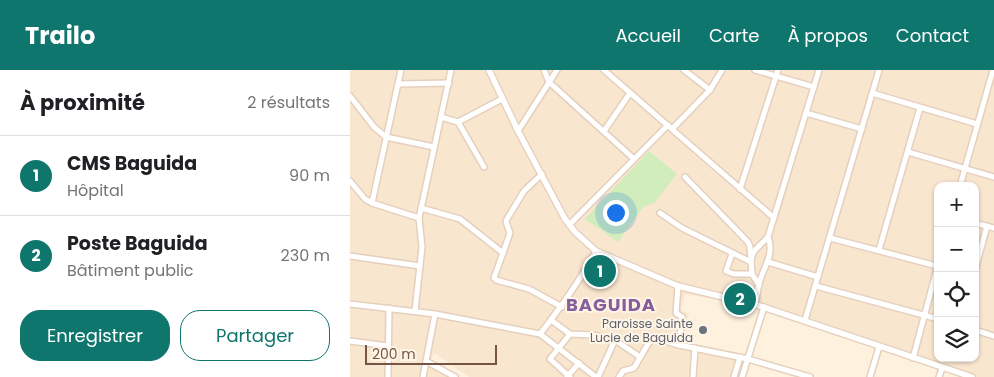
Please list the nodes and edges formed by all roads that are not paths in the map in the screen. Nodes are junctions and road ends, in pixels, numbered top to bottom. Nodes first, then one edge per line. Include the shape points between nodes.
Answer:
1 (401, 70) edge
2 (451, 70) edge
3 (488, 70) edge
4 (544, 70) edge
5 (557, 70) edge
6 (604, 70) edge
7 (684, 70) edge
8 (722, 70) edge
9 (755, 70) edge
10 (778, 70) edge
11 (819, 70) edge
12 (879, 70) edge
13 (986, 70) edge
14 (993, 71) edge
15 (776, 76) junction
16 (549, 82) junction
17 (448, 83) junction
18 (398, 84) junction
19 (814, 87) junction
20 (710, 90) junction
21 (630, 93) junction
22 (872, 93) junction
23 (350, 96) edge
24 (502, 99) junction
25 (920, 108) junction
26 (806, 113) junction
27 (441, 117) junction
28 (458, 122) junction
29 (977, 124) junction
30 (670, 127) junction
31 (862, 129) junction
32 (518, 131) junction
33 (604, 131) junction
34 (386, 137) junction
35 (434, 147) junction
36 (908, 152) junction
37 (634, 159) junction
38 (484, 167) dead end
39 (965, 168) junction
40 (542, 174) junction
41 (685, 177) dead end
42 (994, 177) edge
43 (961, 182) edge
44 (351, 185) edge
45 (740, 189) junction
46 (372, 204) junction
47 (421, 208) junction
48 (660, 213) dead end
49 (419, 218) junction
50 (774, 218) junction
51 (979, 224) edge
52 (569, 225) junction
53 (987, 226) junction
54 (994, 228) edge
55 (768, 237) junction
56 (830, 238) junction
57 (878, 250) junction
58 (596, 251) junction
59 (503, 253) junction
60 (732, 254) junction
61 (979, 255) edge
62 (350, 256) edge
63 (751, 260) junction
64 (768, 262) junction
65 (934, 264) edge
66 (420, 266) junction
67 (936, 272) edge
68 (752, 274) junction
69 (818, 278) junction
70 (759, 285) junction
71 (678, 286) junction
72 (816, 286) junction
73 (350, 304) edge
74 (755, 305) junction
75 (562, 307) junction
76 (764, 307) junction
77 (388, 308) junction
78 (415, 311) junction
79 (435, 314) junction
80 (924, 316) junction
81 (934, 318) edge
82 (551, 320) junction
83 (805, 320) junction
84 (979, 331) edge
85 (540, 334) junction
86 (570, 334) junction
87 (994, 336) edge
88 (615, 340) junction
89 (350, 342) edge
90 (678, 345) junction
91 (388, 346) junction
92 (879, 347) junction
93 (558, 348) junction
94 (695, 348) junction
95 (640, 357) junction
96 (740, 357) junction
97 (748, 358) junction
98 (913, 358) junction
99 (426, 361) junction
100 (579, 363) junction
101 (942, 368) junction
102 (423, 375) edge
103 (388, 377) edge
104 (431, 377) edge
105 (454, 377) edge
106 (568, 377) edge
107 (597, 377) edge
108 (619, 377) edge
109 (693, 377) edge
110 (734, 377) edge
111 (742, 377) edge
112 (810, 377) edge
113 (870, 377) edge
114 (939, 377) edge
115 (972, 377) edge

1 - 18 street
2 - 17 street
3 - 24 street
4 - 16 street
5 - 16 street
6 - 21 street
7 - 20 street
8 - 20 street
9 - 15 street
10 - 15 street
11 - 19 street
12 - 22 street
13 - 14 street
14 - 29 street
15 - 19 street
15 - 45 street
16 - 32 street
16 - 33 street
17 - 18 street
17 - 27 street
18 - 34 street
19 - 26 street
20 - 30 street
21 - 30 street
21 - 33 street
22 - 25 street
22 - 31 street
23 - 34 street
24 - 28 street
24 - 32 street
25 - 29 street
25 - 36 street
26 - 31 street
26 - 50 street
27 - 28 street
27 - 35 street
28 - 38 street
29 - 39 street
30 - 37 street
30 - 45 street
31 - 56 street
32 - 40 street
33 - 37 street
34 - 35 street
34 - 46 street
35 - 47 street
36 - 39 street
36 - 57 street
37 - 52 street
39 - 42 street
39 - 43 street
40 - 52 street
40 - 59 street via 524,191 507,219 510,234
41 - 63 street via 748,242
44 - 46 street
45 - 50 street
46 - 49 street
47 - 49 street
47 - 59 street via 460,219
48 - 60 street
49 - 66 street via 422,238
50 - 55 street
51 - 53 street
52 - 58 street
53 - 54 street
53 - 61 street
55 - 63 street via 754,251
55 - 64 street via 771,244
56 - 57 street
56 - 69 street
57 - 65 street
58 - 71 street
58 - 75 street
59 - 75 street via 494,274 496,280 529,289
60 - 63 street
60 - 68 street via 726,271
62 - 66 street
63 - 68 street
64 - 69 street
64 - 70 street
66 - 78 street
67 - 80 street
68 - 70 street
69 - 72 street
70 - 74 street
71 - 74 street
71 - 90 street via 676,313 682,317
72 - 80 street
72 - 83 street
73 - 77 street
74 - 76 street
75 - 82 street
76 - 83 street
76 - 97 street
77 - 78 street
77 - 91 street
78 - 79 street
79 - 85 street
79 - 99 street
80 - 81 street
80 - 98 street
82 - 85 street
82 - 86 street
83 - 92 street
84 - 87 street
85 - 93 street
86 - 88 street
86 - 93 street
88 - 95 street
88 - 107 street
89 - 91 street
90 - 94 street
90 - 95 street via 652,337
91 - 103 street
92 - 98 street
92 - 113 street
93 - 100 street
93 - 106 street via 551,361
94 - 96 street
94 - 109 street
95 - 108 street via 634,368 623,371
96 - 97 street
96 - 110 street
97 - 111 street
97 - 112 street
98 - 101 street
99 - 102 street
99 - 105 street
100 - 106 street
100 - 107 street
101 - 114 street
101 - 115 street
102 - 104 street

